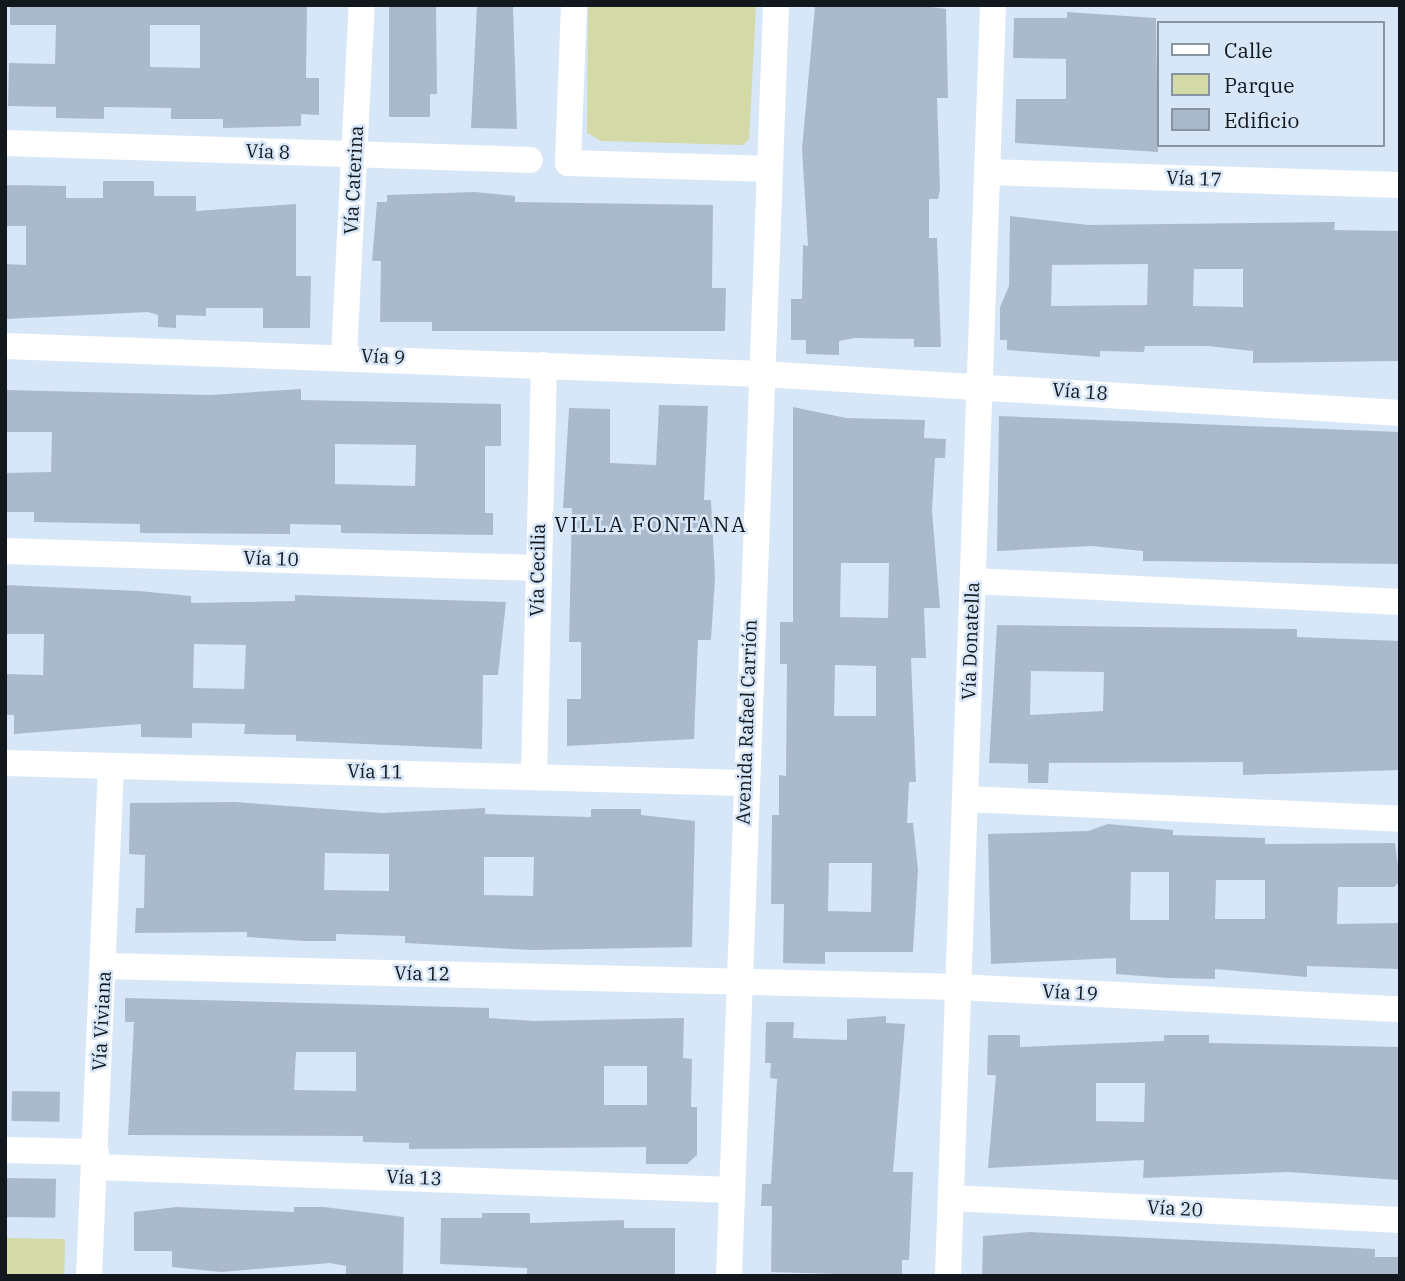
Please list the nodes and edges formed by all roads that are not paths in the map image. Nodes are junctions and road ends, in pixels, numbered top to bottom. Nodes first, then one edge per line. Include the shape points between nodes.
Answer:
1 (362, 5) edge
2 (574, 5) edge
3 (776, 5) edge
4 (993, 5) edge
5 (5, 143) edge
6 (355, 155) junction
7 (530, 160) dead end
8 (770, 169) junction
9 (988, 172) junction
10 (1400, 185) edge
11 (5, 346) edge
12 (344, 355) junction
13 (544, 365) junction
14 (761, 374) junction
15 (983, 386) junction
16 (1400, 413) edge
17 (5, 551) edge
18 (537, 568) junction
19 (973, 581) junction
20 (1400, 602) edge
21 (5, 763) edge
22 (111, 766) junction
23 (534, 775) junction
24 (744, 783) junction
25 (966, 799) junction
26 (1400, 819) edge
27 (105, 966) junction
28 (740, 981) junction
29 (959, 987) junction
30 (1400, 1009) edge
31 (5, 1150) edge
32 (95, 1160) junction
33 (733, 1189) junction
34 (951, 1198) junction
35 (1400, 1220) edge
36 (89, 1276) edge
37 (729, 1276) edge
38 (948, 1276) edge

1 - 6 street, Vía Caterina
2 - 8 street via 569,163
3 - 8 street, Avenida Rafael Carrión
4 - 9 street, Vía Donatella
5 - 6 street, Vía 8
6 - 7 street, Vía 8
6 - 12 street, Vía Caterina
8 - 14 street, Avenida Rafael Carrión
9 - 10 street, Vía 17
9 - 15 street, Vía Donatella
11 - 12 street, Vía 9
12 - 13 street, Vía 9
13 - 14 street, Vía 9
13 - 18 street, Vía Cecilia
14 - 15 street, Vía 18
14 - 24 street, Avenida Rafael Carrión
15 - 16 street, Vía 18
15 - 19 street, Vía Donatella
17 - 18 street, Vía 10
18 - 23 street, Vía Cecilia
19 - 20 street
19 - 25 street, Vía Donatella
21 - 22 street, Vía 11
22 - 23 street, Vía 11
22 - 27 street, Vía Viviana
23 - 24 street, Vía 11
24 - 28 street, Avenida Rafael Carrión
25 - 26 street
25 - 29 street, Vía Donatella
27 - 28 street, Vía 12
27 - 32 street, Vía Viviana
28 - 29 street, Vía 19
28 - 33 street, Avenida Rafael Carrión
29 - 30 street, Vía 19
29 - 34 street, Vía Donatella
31 - 32 street, Vía 13
32 - 33 street, Vía 13
32 - 36 street, Vía Viviana
33 - 37 street, Avenida Rafael Carrión
34 - 35 street, Vía 20
34 - 38 street, Vía Donatella

